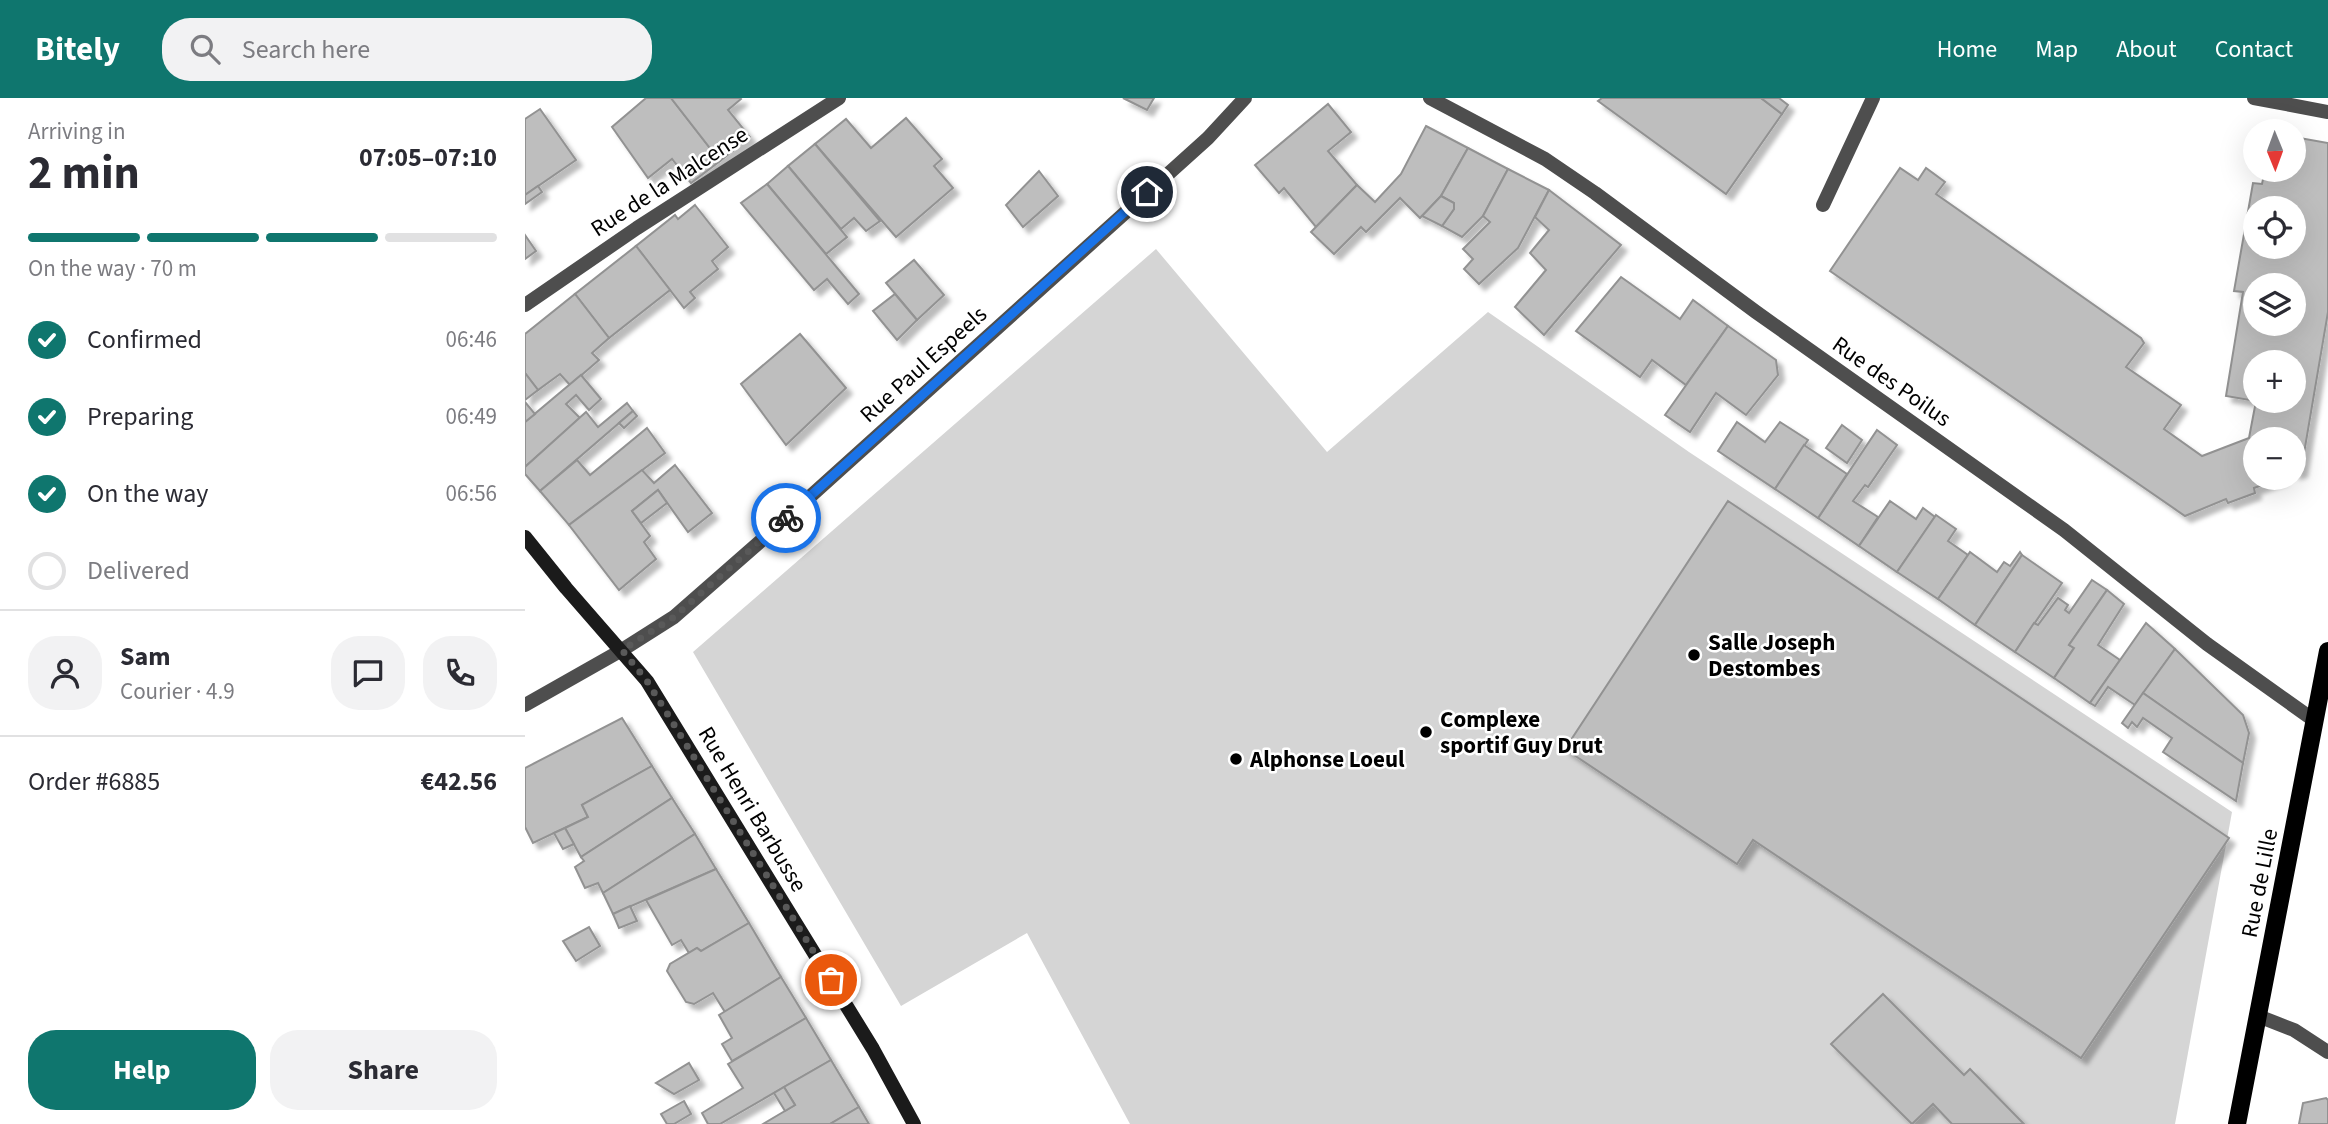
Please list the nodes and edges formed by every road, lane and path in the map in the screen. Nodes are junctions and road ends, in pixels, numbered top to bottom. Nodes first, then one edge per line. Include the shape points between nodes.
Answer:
1 (839, 98) edge
2 (1245, 98) edge
3 (1430, 98) edge
4 (1873, 98) edge
5 (2254, 98) edge
6 (2328, 112) edge
7 (1823, 205) dead end
8 (525, 305) edge
9 (525, 537) edge
10 (622, 650) junction
11 (2328, 651) edge
12 (525, 705) edge
13 (2315, 721) junction
14 (2258, 1016) junction
15 (2328, 1052) edge
16 (914, 1124) edge
17 (2238, 1124) edge

1 - 8 street, Rue de la Malcense
2 - 10 street, Rue Paul Espeels via 1208,138 763,539 674,617
3 - 13 street, Rue des Poilus via 1545,159 1595,193 2064,530 2207,644
4 - 7 street
5 - 6 street
9 - 10 street, Rue Henri Barbusse
10 - 12 street, Rue Paul Espeels
10 - 16 street, Rue Henri Barbusse via 668,714
11 - 13 main road, Rue de Lille
13 - 14 main road, Rue de Lille
14 - 15 street via 2294,1030
14 - 17 main road, Rue de Lille

